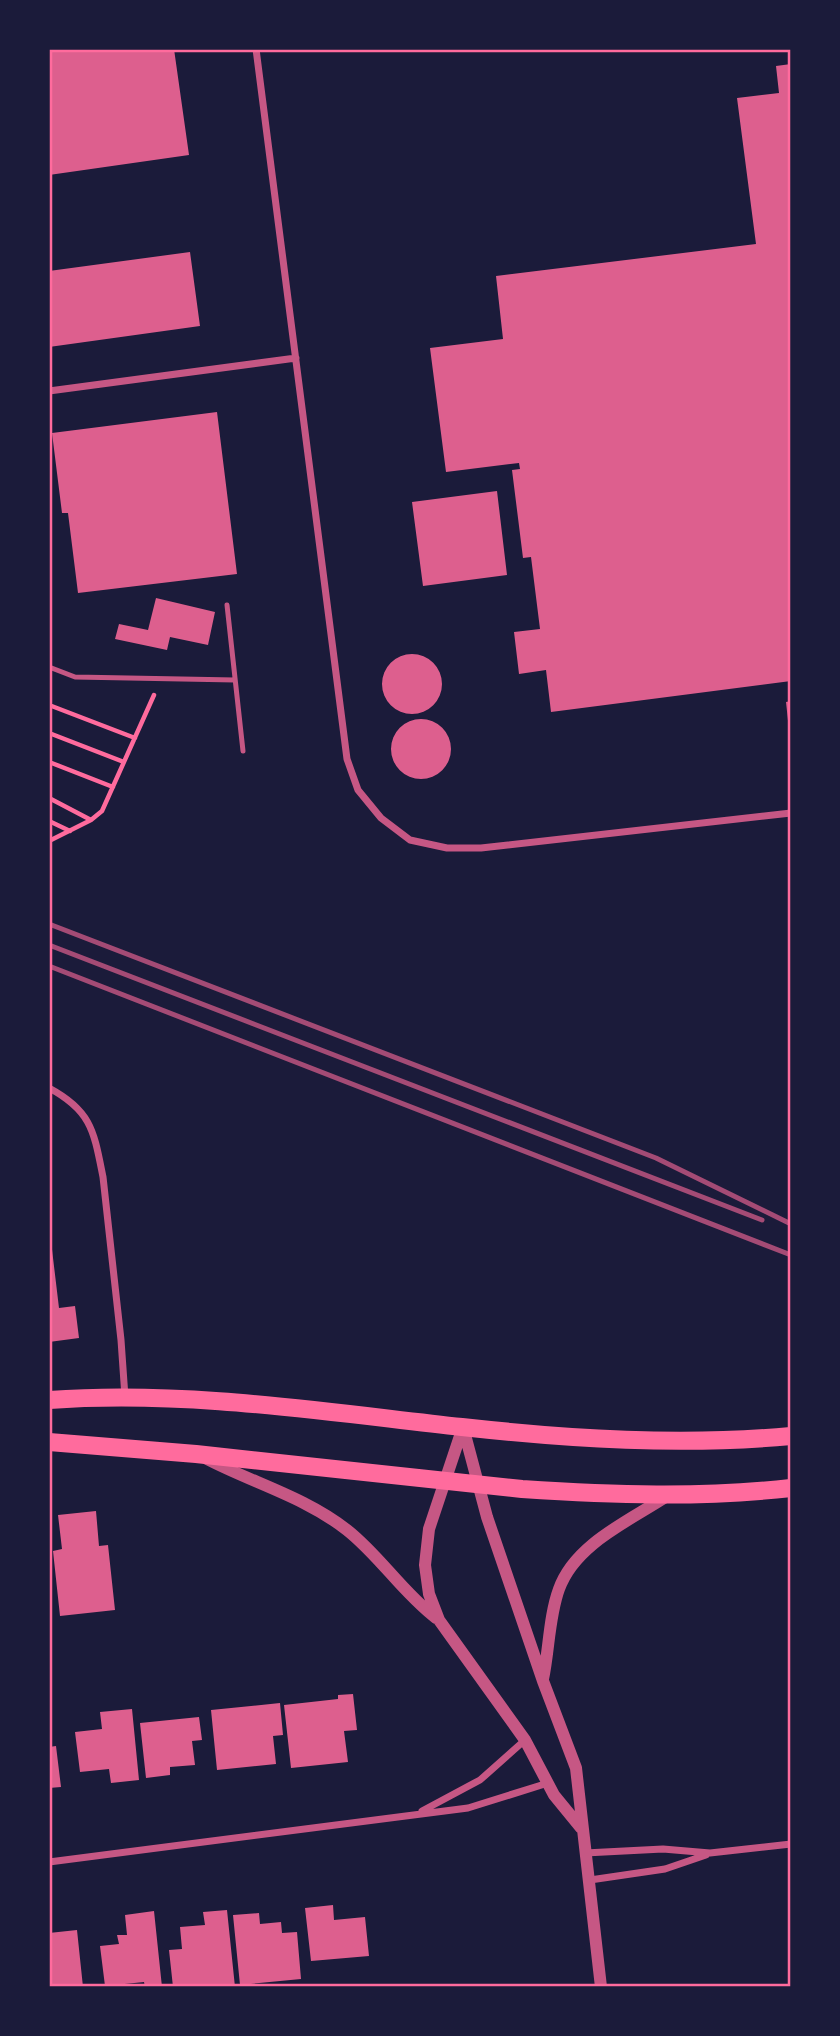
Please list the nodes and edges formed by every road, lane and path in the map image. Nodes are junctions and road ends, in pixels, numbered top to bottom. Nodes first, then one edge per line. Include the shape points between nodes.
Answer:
1 (257, 49) edge
2 (296, 358) junction
3 (49, 391) edge
4 (227, 605) dead end
5 (49, 667) edge
6 (162, 679) junction
7 (235, 680) junction
8 (49, 705) edge
9 (49, 733) edge
10 (135, 738) junction
11 (243, 751) dead end
12 (49, 762) edge
13 (124, 762) junction
14 (113, 787) junction
15 (49, 798) edge
16 (791, 813) edge
17 (92, 820) junction
18 (49, 821) edge
19 (70, 832) junction
20 (49, 841) edge
21 (49, 1088) edge
22 (125, 1398) junction
23 (49, 1400) edge
24 (463, 1427) junction
25 (791, 1436) edge
26 (49, 1442) edge
27 (196, 1454) junction
28 (444, 1480) junction
29 (477, 1484) junction
30 (791, 1488) edge
31 (667, 1496) junction
32 (439, 1620) junction
33 (543, 1681) junction
34 (525, 1740) junction
35 (548, 1783) junction
36 (415, 1814) junction
37 (582, 1828) junction
38 (791, 1844) edge
39 (585, 1853) junction
40 (710, 1853) junction
41 (49, 1862) edge
42 (590, 1881) junction
43 (601, 1987) edge

1 - 2 street
2 - 3 street
2 - 16 street via 347,759 358,790 381,818 410,840 447,848 481,848
4 - 7 lane
5 - 6 lane via 75,677
6 - 7 lane
6 - 10 path
7 - 11 lane
8 - 10 path
9 - 13 path
10 - 13 path
12 - 14 path
13 - 14 path
14 - 17 path via 102,811
15 - 17 path
17 - 19 path
18 - 19 path
19 - 20 path
21 - 22 street via 81,1110 98,1150
22 - 23 main road
22 - 24 main road via 233,1402
24 - 25 main road via 655,1441
24 - 28 street
24 - 29 street
26 - 27 main road
27 - 28 main road
27 - 32 street via 280,1491 338,1524
28 - 29 main road
28 - 32 street via 425,1558 429,1594
29 - 31 main road
29 - 33 street
30 - 31 main road
31 - 33 street via 588,1547 567,1572 554,1608
32 - 34 street
33 - 37 street via 576,1768
34 - 35 street
34 - 36 street via 480,1780
35 - 36 street via 468,1808
35 - 37 street
36 - 41 street
37 - 39 street
38 - 40 street
39 - 40 street via 663,1849
39 - 42 street
40 - 42 street via 665,1869
42 - 43 street

